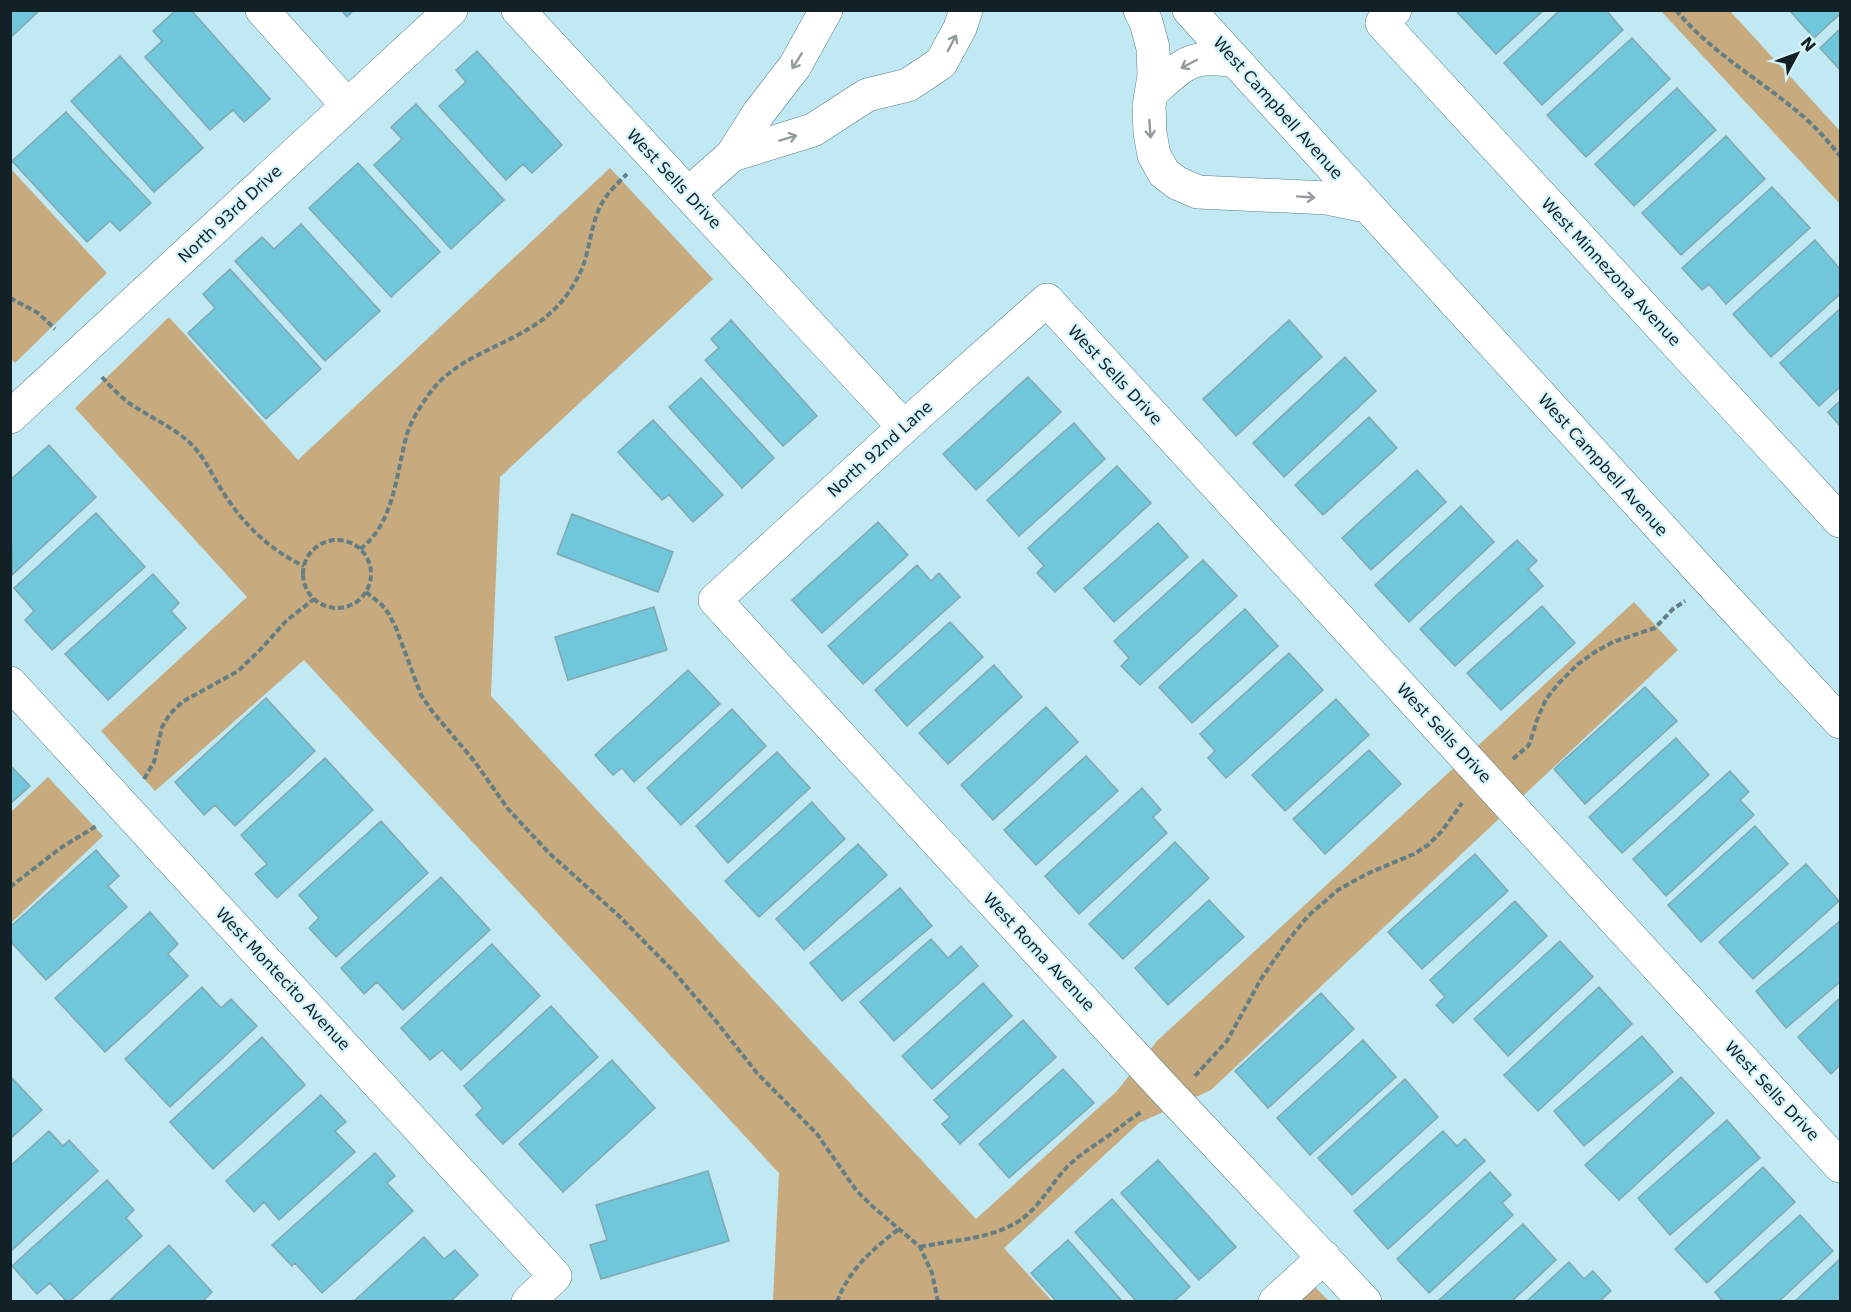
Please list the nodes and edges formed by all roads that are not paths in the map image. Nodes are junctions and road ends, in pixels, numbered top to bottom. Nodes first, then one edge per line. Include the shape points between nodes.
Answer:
1 (262, 10) edge
2 (450, 10) edge
3 (518, 10) edge
4 (826, 10) edge
5 (966, 10) edge
6 (1140, 10) edge
7 (1189, 10) edge
8 (1388, 17) edge
9 (1235, 61) junction
10 (1151, 93) junction
11 (347, 105) junction
12 (732, 155) junction
13 (688, 194) junction
14 (1366, 206) junction
15 (1047, 300) joint
16 (10, 417) edge
17 (904, 427) junction
18 (1840, 521) edge
19 (716, 600) joint
20 (10, 683) edge
21 (1840, 722) edge
22 (1840, 1166) edge
23 (1324, 1257) junction
24 (528, 1302) edge
25 (1275, 1302) edge
26 (1365, 1302) edge

1 - 11 street
2 - 11 street, North 93rd Drive
3 - 13 street, West Sells Drive
4 -> 12 street via 795,66
12 -> 5 street via 813,130 867,95 908,85 941,63
6 - 10 street, West Campbell Avenue via 1153,48
7 - 9 street, West Campbell Avenue
8 - 18 street, West Minnezona Avenue
9 -> 10 street via 1200,58 1187,63
9 - 14 street, West Campbell Avenue
10 -> 14 street, West Campbell Avenue via 1154,155 1164,173 1177,183 1198,192 1327,198
11 - 16 street, North 93rd Drive
12 - 13 street
13 - 17 street, West Sells Drive
14 - 21 street, West Campbell Avenue
15 - 17 street, North 92nd Lane
15 - 22 street, West Sells Drive
17 - 19 street, North 92nd Lane
19 - 23 street, West Roma Avenue
20 - 24 street, West Montecito Avenue via 555,1276
23 - 25 street
23 - 26 street, West Roma Avenue

